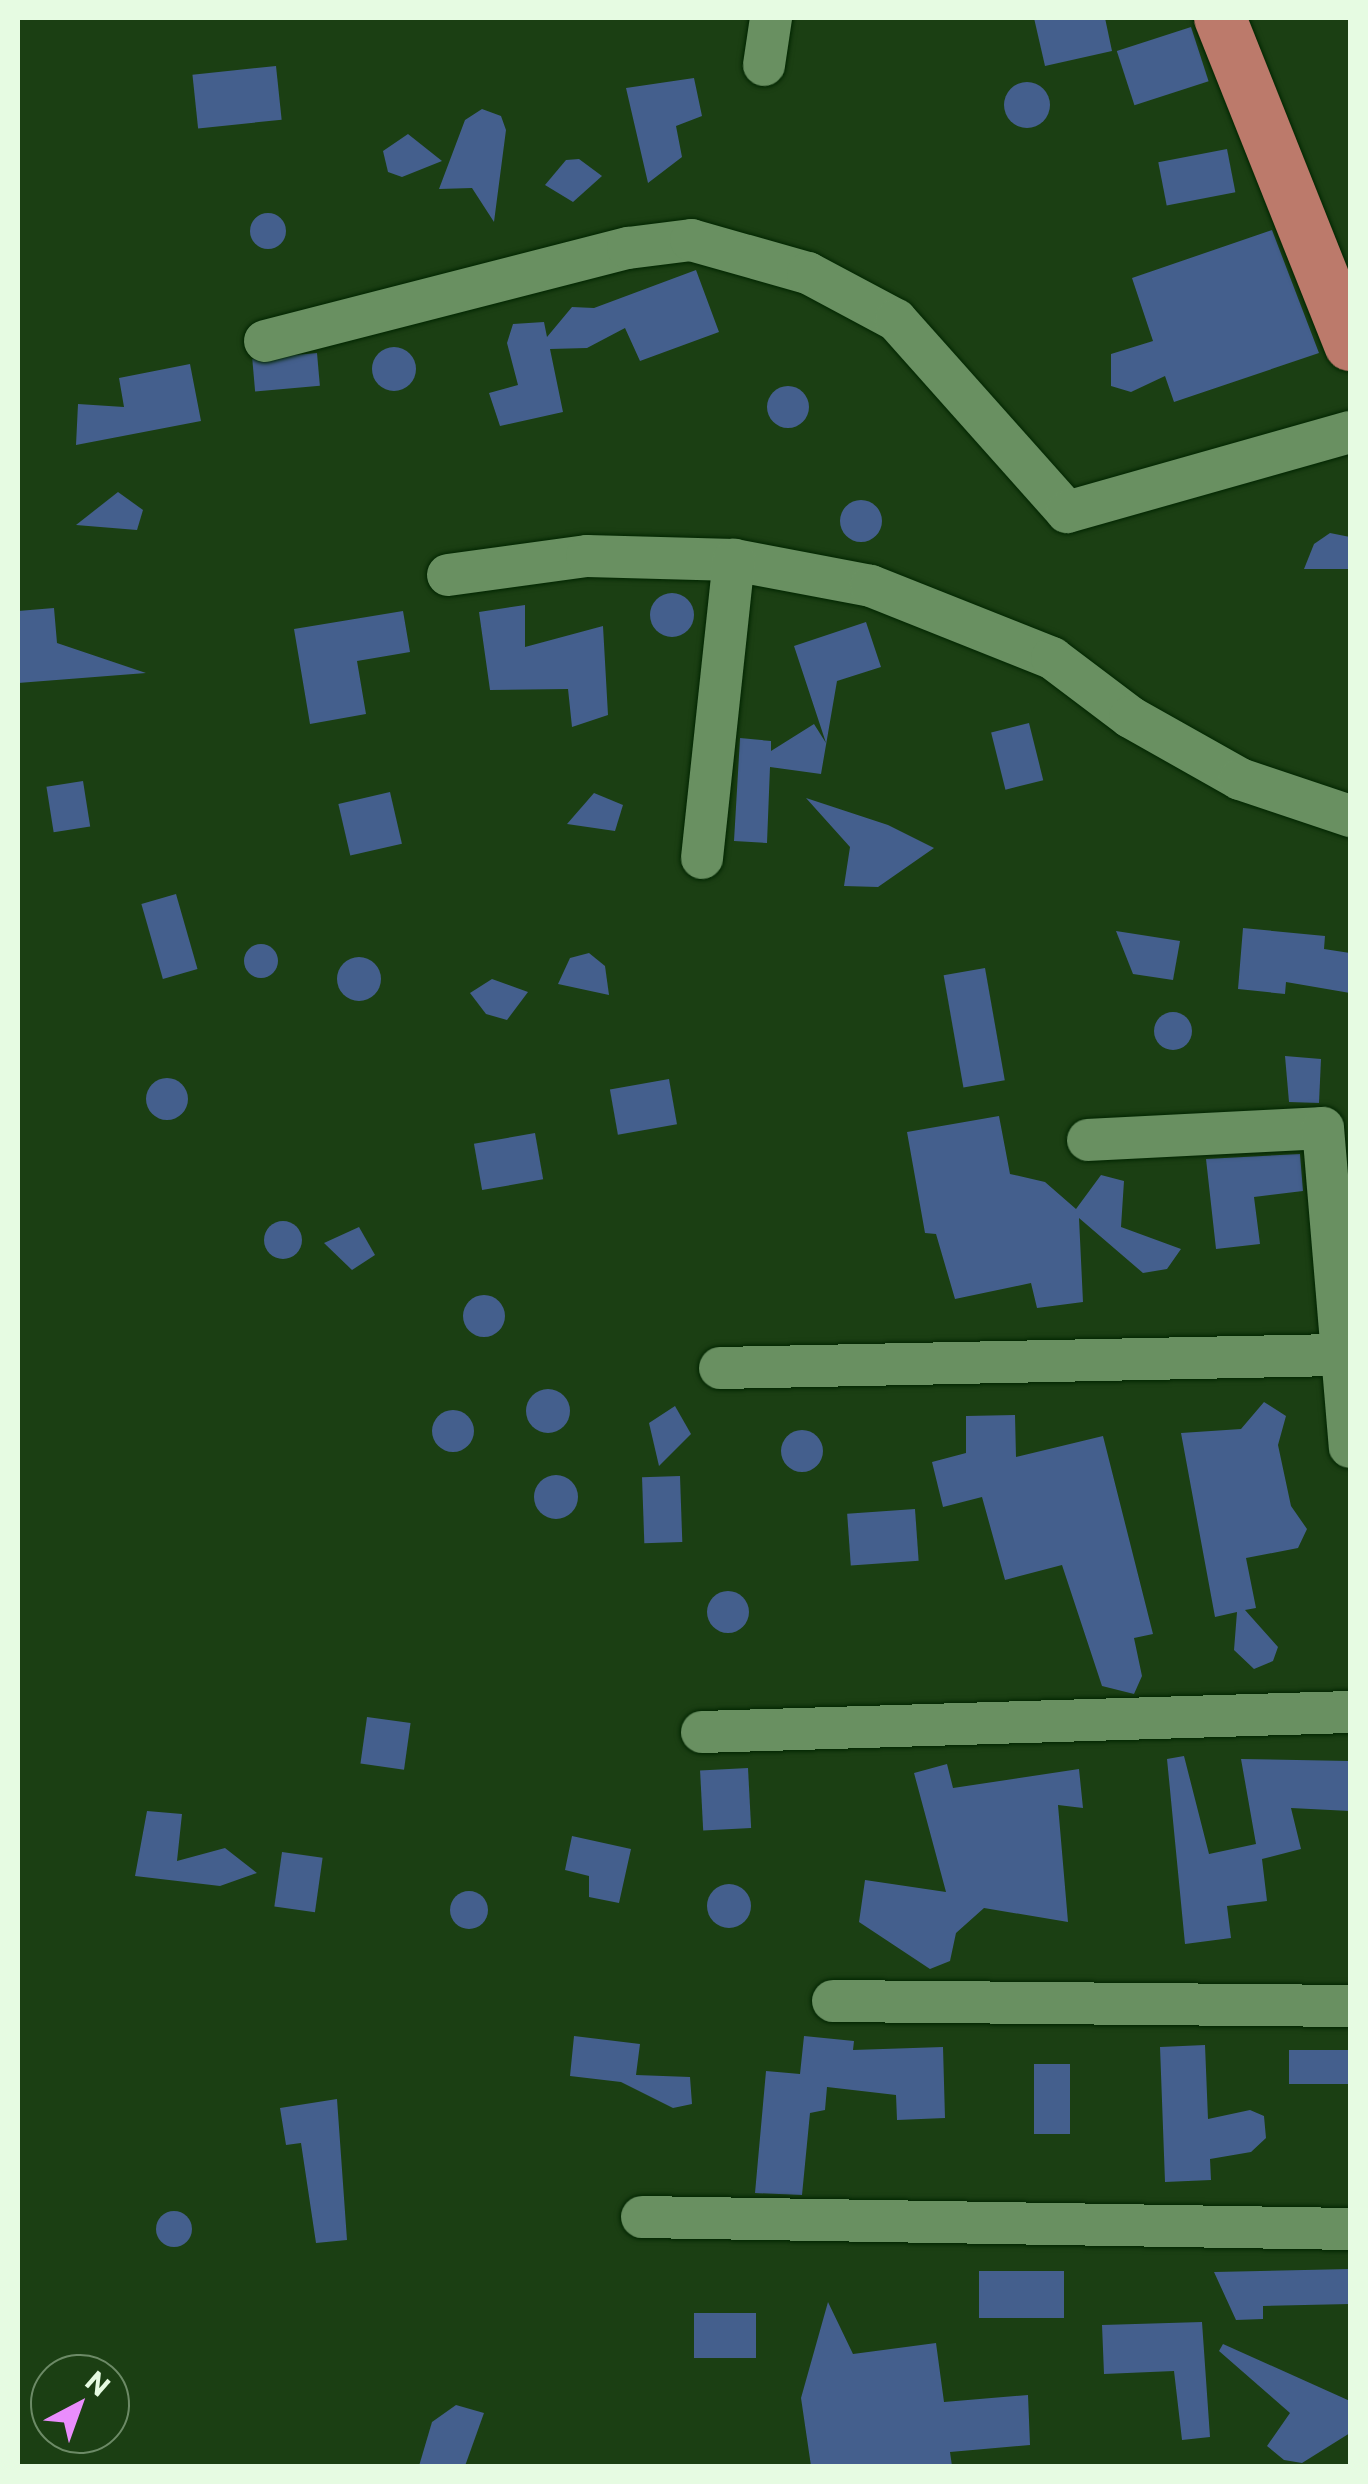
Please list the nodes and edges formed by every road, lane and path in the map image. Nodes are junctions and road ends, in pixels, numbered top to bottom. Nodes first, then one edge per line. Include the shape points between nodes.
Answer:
1 (771, 18) edge
2 (1220, 18) edge
3 (764, 65) dead end
4 (265, 341) dead end
5 (1350, 346) edge
6 (1350, 432) edge
7 (734, 560) junction
8 (448, 575) dead end
9 (1350, 816) edge
10 (702, 858) dead end
11 (1088, 1140) dead end
12 (1338, 1354) junction
13 (720, 1368) dead end
14 (1350, 1447) edge
15 (1350, 1712) edge
16 (702, 1732) dead end
17 (834, 2000) dead end
18 (1350, 2006) edge
19 (642, 2216) dead end
20 (1350, 2230) edge

1 - 3 street
2 - 5 main road
4 - 6 street via 628,248 691,240 808,273 896,320 1067,512
7 - 8 street via 587,556
7 - 9 street via 871,586 1052,658 1130,717 1240,778
7 - 10 street
11 - 12 street via 1322,1128
12 - 13 street
12 - 14 street
15 - 16 street
17 - 18 street
19 - 20 street

